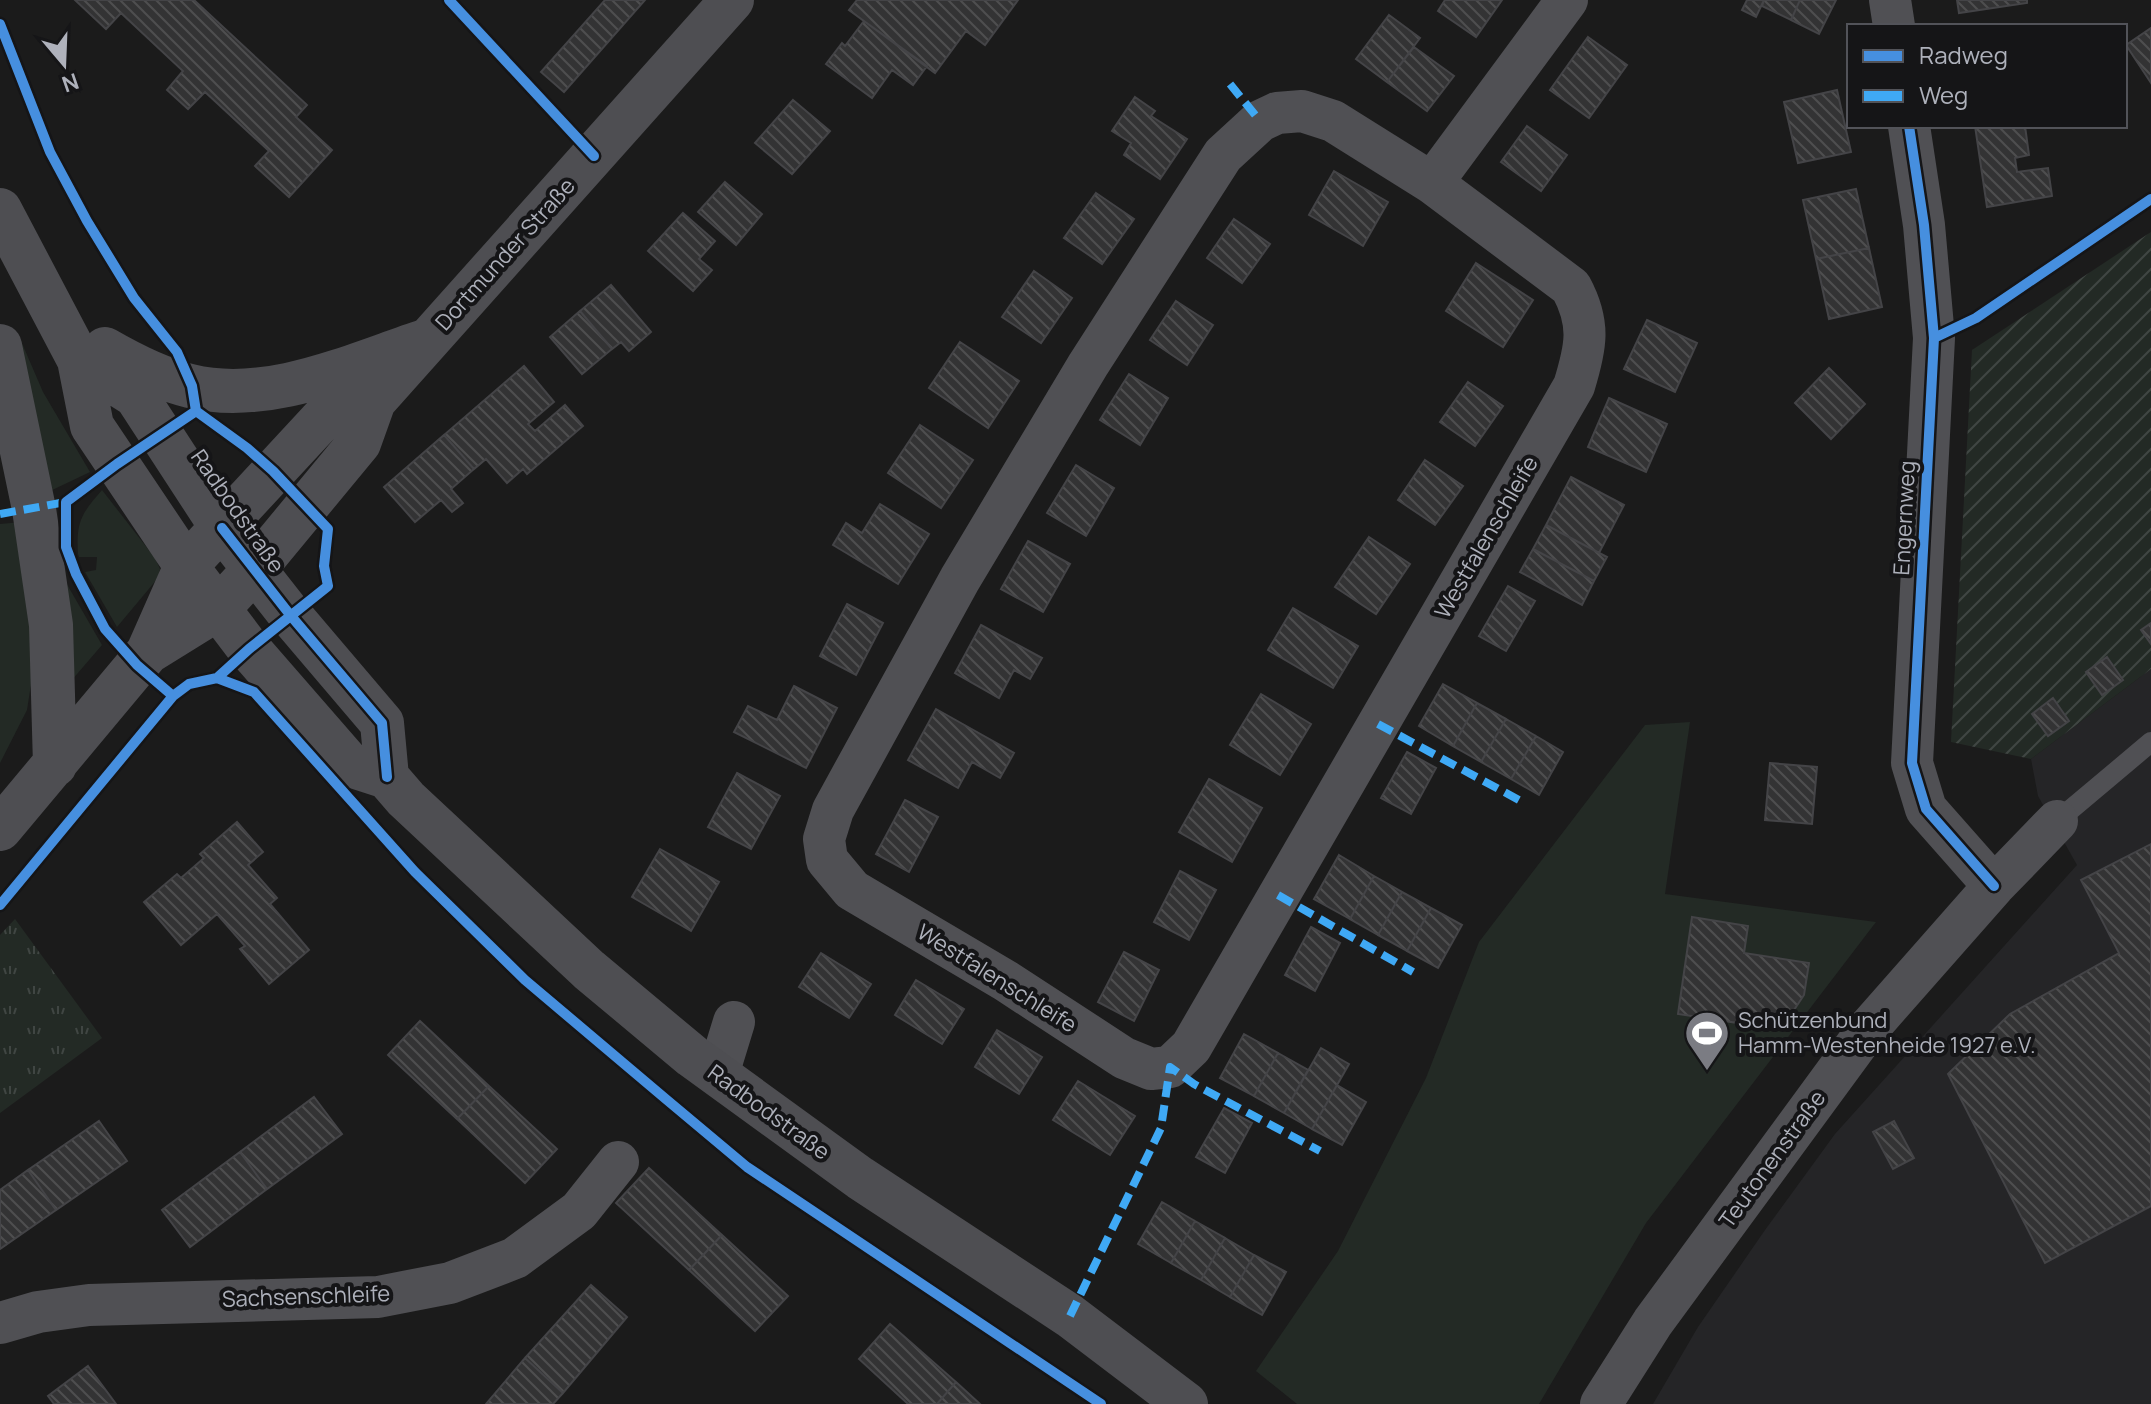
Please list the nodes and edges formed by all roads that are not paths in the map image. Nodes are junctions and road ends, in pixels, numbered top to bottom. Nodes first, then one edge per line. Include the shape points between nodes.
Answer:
1 (732, 0) edge
2 (1567, 0) edge
3 (1890, 0) edge
4 (1894, 24) edge
5 (1909, 128) edge
6 (1432, 183) junction
7 (0, 210) edge
8 (59, 323) junction
9 (427, 340) junction
10 (0, 346) edge
11 (79, 360) junction
12 (374, 401) junction
13 (222, 528) junction
14 (186, 566) junction
15 (254, 570) junction
16 (219, 608) junction
17 (148, 652) junction
18 (2151, 742) edge
19 (55, 765) junction
20 (387, 777) junction
21 (2057, 821) joint
22 (0, 829) edge
23 (1994, 886) junction
24 (734, 1022) dead end
25 (718, 1074) junction
26 (618, 1162) dead end
27 (0, 1323) edge
28 (1186, 1404) edge
29 (1601, 1404) edge

1 - 9 main road, Dortmunder Straße
2 - 6 street
3 - 4 street
5 - 23 street, Engernweg via 1934,338 1912,763 1926,809
6 - 6 street, Westfalenschleife via 1333,121 1302,111 1260,121 1223,155 960,579 833,810 824,839 827,860 852,890 1124,1058 1151,1069 1170,1067 1191,1047 1574,386 1584,355 1582,307 1571,287
7 - 8 main road, Radbodstraße
8 - 9 main road via 132,365 192,386 229,391 282,386
8 - 11 main road, Radbodstraße
9 - 12 main road, Dortmunder Straße
10 - 19 main road via 34,509 51,625
11 - 13 main road, Radbodstraße via 136,396
11 - 14 main road, Radbodstraße via 92,426
12 - 13 main road, Dortmunder Straße via 325,416
12 - 15 main road, Dortmunder Straße via 359,443
13 - 14 main road, Dortmunder Straße
13 - 15 main road, Radbodstraße
14 - 16 main road, Radbodstraße
14 - 17 main road, Dortmunder Straße
15 - 16 main road, Dortmunder Straße
15 - 20 main road, Radbodstraße via 382,723
16 - 17 main road, Dortmunder Straße
16 - 20 main road, Radbodstraße via 350,765
17 - 19 main road, Dortmunder Straße
18 - 21 lane
19 - 22 main road, Dortmunder Straße
20 - 25 main road, Radbodstraße via 589,970
21 - 23 street, Teutonenstraße
23 - 29 street, Teutonenstraße via 1868,1029 1653,1322
24 - 25 street
25 - 28 main road, Radbodstraße via 860,1178 1070,1316
26 - 27 street, Sachsenschleife via 579,1211 515,1258 450,1283 378,1297 89,1305

